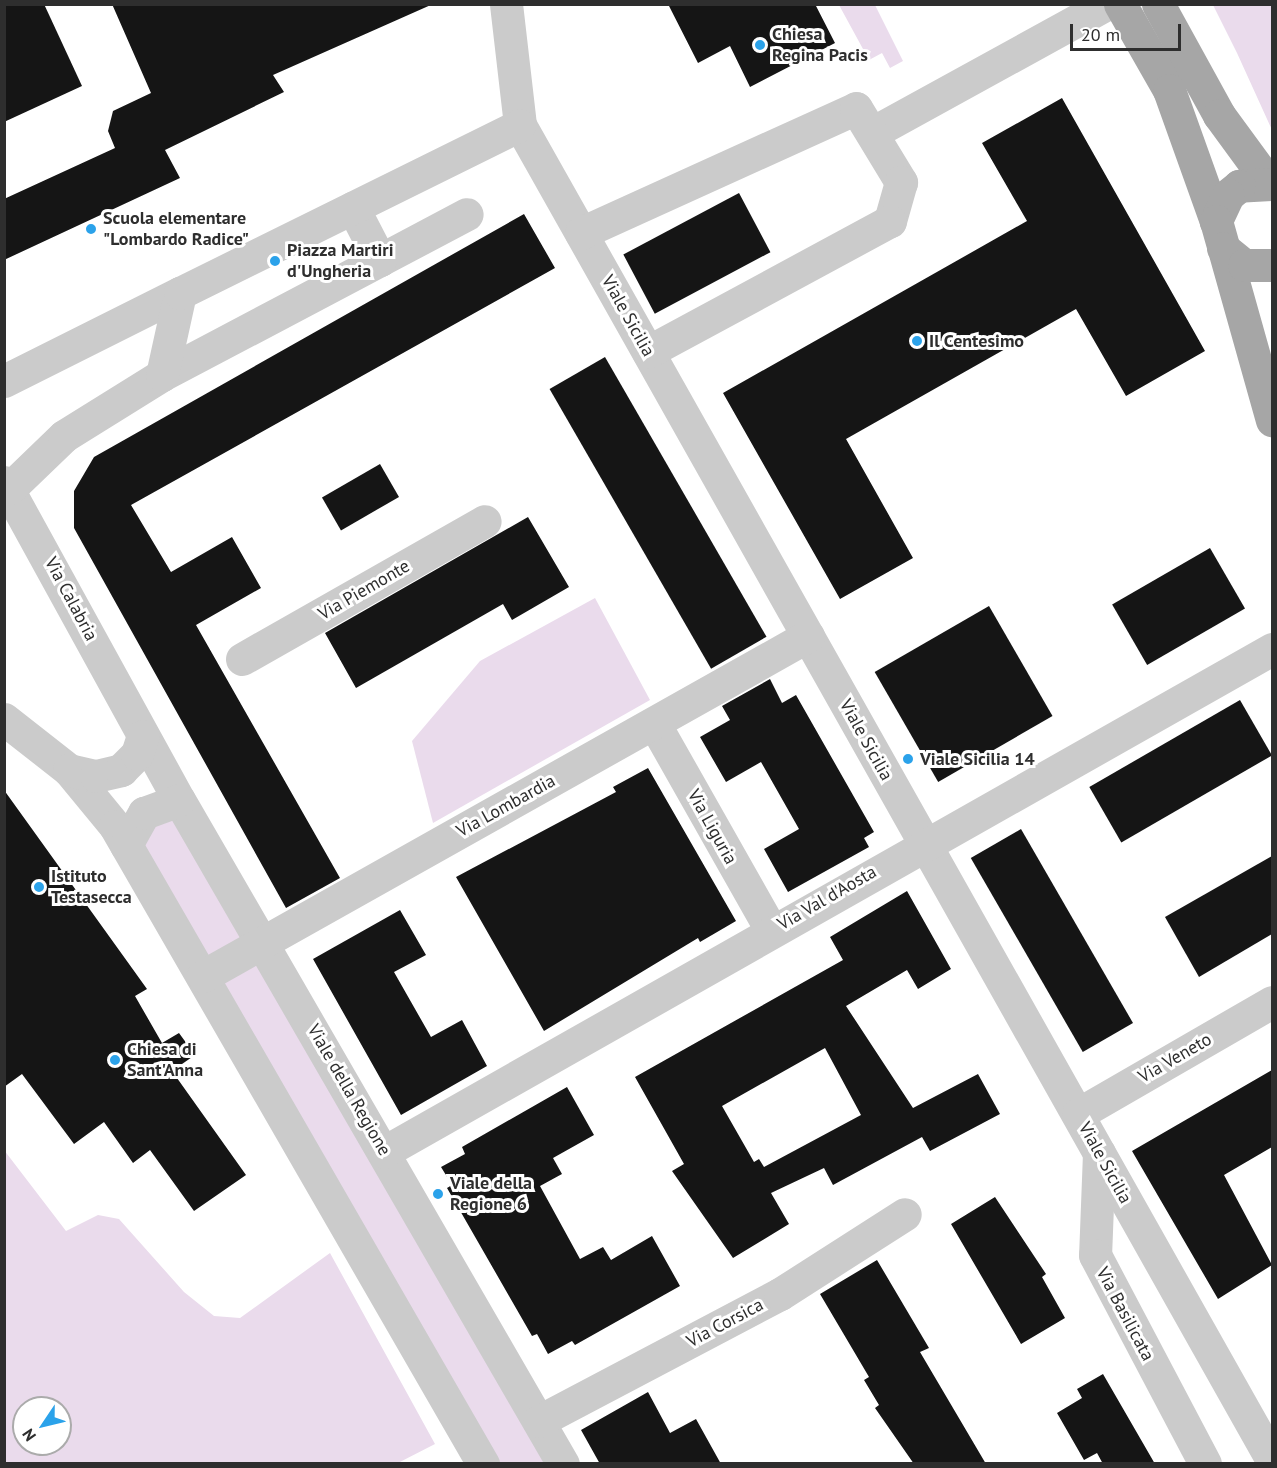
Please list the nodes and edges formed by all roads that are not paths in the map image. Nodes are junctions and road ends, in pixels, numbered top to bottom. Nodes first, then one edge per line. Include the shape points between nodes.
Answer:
1 (506, 4) edge
2 (1107, 4) edge
3 (1119, 4) edge
4 (1158, 4) edge
5 (520, 125) junction
6 (872, 134) junction
7 (1270, 183) edge
8 (353, 208) junction
9 (468, 214) dead end
10 (581, 232) junction
11 (1219, 234) junction
12 (380, 260) junction
13 (1272, 265) edge
14 (180, 293) junction
15 (648, 352) junction
16 (162, 375) junction
17 (4, 381) edge
18 (1272, 420) edge
19 (10, 497) edge
20 (485, 521) dead end
21 (808, 636) junction
22 (1272, 649) edge
23 (243, 659) dead end
24 (4, 719) edge
25 (654, 723) junction
26 (138, 727) junction
27 (69, 770) junction
28 (179, 800) junction
29 (924, 842) junction
30 (126, 845) junction
31 (771, 930) junction
32 (263, 942) junction
33 (203, 976) junction
34 (1272, 1002) edge
35 (1078, 1114) junction
36 (384, 1152) junction
37 (1099, 1153) junction
38 (905, 1214) dead end
39 (539, 1421) junction
40 (1272, 1460) edge
41 (483, 1464) edge
42 (563, 1464) edge
43 (1205, 1464) edge

1 - 5 street, Viale Sicilia
2 - 6 street
3 - 11 main road via 1169,90
4 - 7 main road via 1219,115
5 - 8 street
5 - 10 street, Viale Sicilia
6 - 10 street via 855,108
6 - 15 street via 901,182 890,221
7 - 11 main road via 1239,186 1228,195
8 - 12 street
8 - 14 street
9 - 12 street
10 - 15 street, Viale Sicilia
11 - 13 main road via 1244,265
11 - 18 main road
12 - 16 street
14 - 16 street
14 - 17 street
15 - 21 street, Viale Sicilia
16 - 19 street via 64,436
19 - 26 street, Via Calabria
20 - 23 street, Via Piemonte
21 - 25 street, Via Lombardia
21 - 29 street, Viale Sicilia
22 - 29 street, Via Val d'Aosta
24 - 27 street
25 - 31 street, Via Liguria
25 - 32 street, Via Lombardia
26 - 27 street via 137,754 121,770 96,776
26 - 28 street, Viale della Regione
27 - 30 street
28 - 30 street via 144,813
28 - 32 street, Viale della Regione
29 - 31 street, Via Val d'Aosta
29 - 35 street, Viale Sicilia
30 - 33 street
31 - 36 street, Via Val d'Aosta
32 - 33 street, Via Lombardia
32 - 36 street, Viale della Regione
33 - 41 street
34 - 35 street, Via Veneto
35 - 37 street, Viale Sicilia
36 - 39 street, Viale della Regione
37 - 40 street, Viale Sicilia
37 - 43 street, Via Basilicata via 1095,1256
38 - 39 street, Via Corsica via 780,1294
39 - 42 street, Viale della Regione

